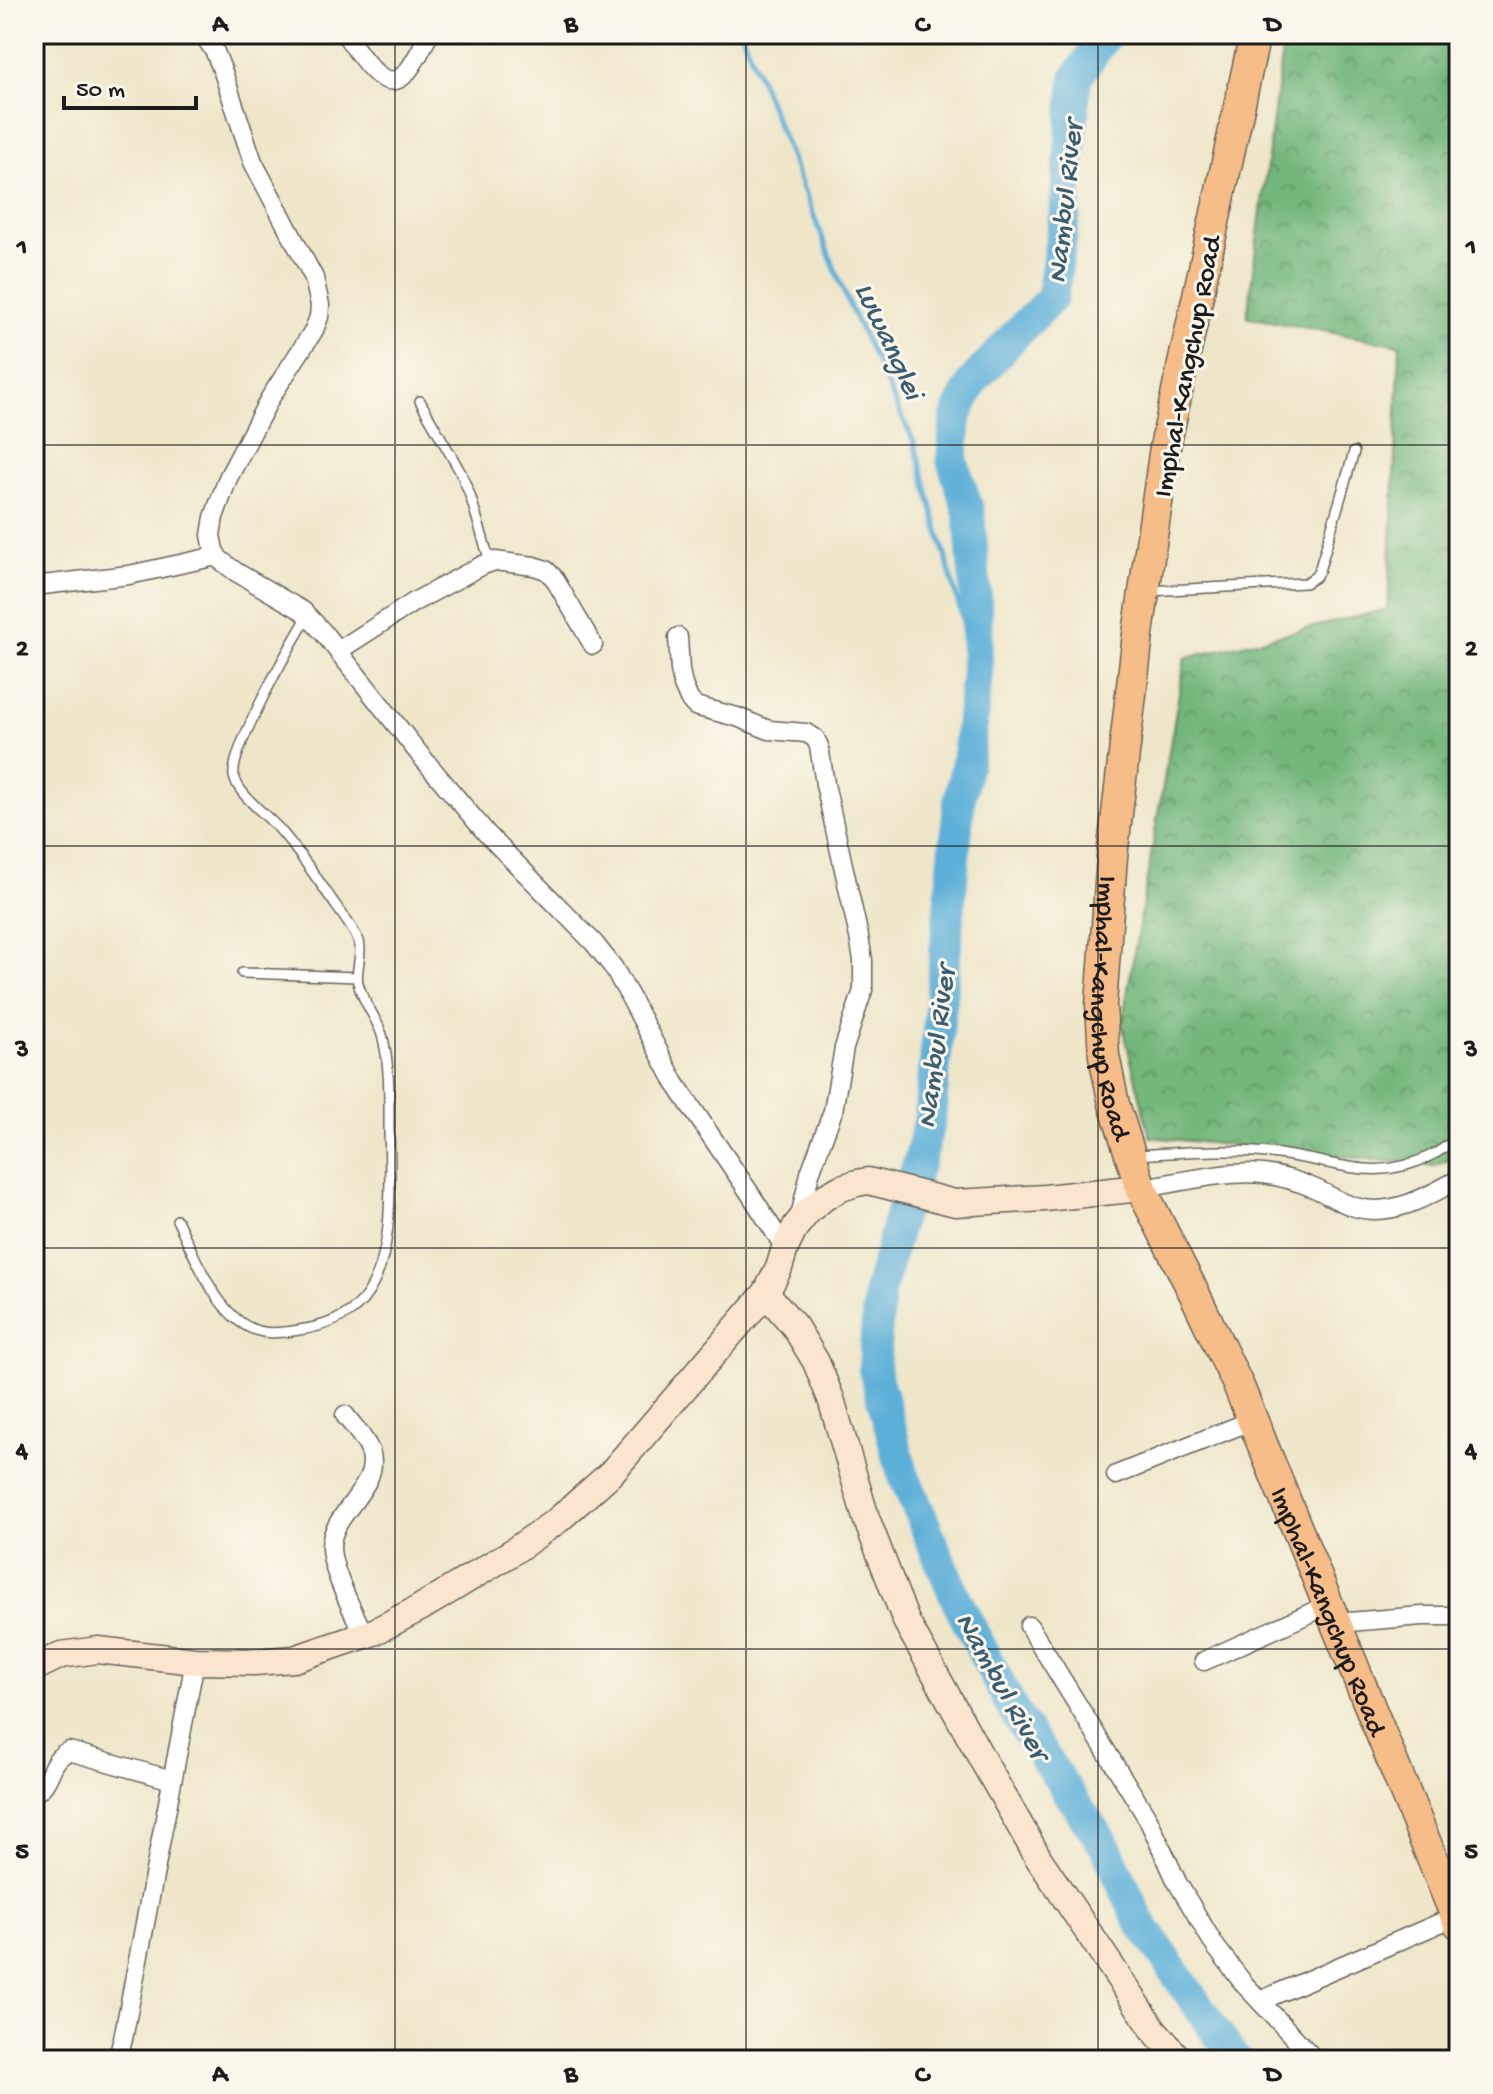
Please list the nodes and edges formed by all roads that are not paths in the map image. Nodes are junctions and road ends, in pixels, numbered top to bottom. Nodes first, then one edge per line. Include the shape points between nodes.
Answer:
1 (345, 34) edge
2 (429, 34) edge
3 (1255, 34) edge
4 (211, 37) edge
5 (420, 401) dead end
6 (1354, 452) dead end
7 (217, 556) junction
8 (490, 562) junction
9 (34, 586) edge
10 (1144, 591) junction
11 (308, 616) junction
12 (678, 637) dead end
13 (593, 645) dead end
14 (338, 651) junction
15 (242, 973) dead end
16 (357, 977) junction
17 (1459, 1136) edge
18 (1130, 1156) junction
19 (1459, 1179) edge
20 (1141, 1188) junction
21 (177, 1220) dead end
22 (798, 1223) junction
23 (785, 1248) junction
24 (766, 1293) junction
25 (345, 1415) dead end
26 (1253, 1420) junction
27 (1116, 1475) dead end
28 (1332, 1614) junction
29 (1459, 1616) edge
30 (1029, 1626) dead end
31 (364, 1635) junction
32 (195, 1661) junction
33 (1204, 1661) dead end
34 (34, 1668) edge
35 (172, 1780) junction
36 (34, 1793) edge
37 (1457, 1920) edge
38 (1260, 2001) junction
39 (118, 2060) edge
40 (1180, 2060) edge
41 (1315, 2060) edge

1 - 2 street via 389,82 404,76
3 - 10 main road, Imphal-Kangchup Road via 1165,447
4 - 7 street via 253,162 314,278 320,305 314,330 270,398 220,496 211,535
5 - 8 lane via 461,473
6 - 10 lane via 1319,571 1311,581
7 - 9 street via 129,575
7 - 11 street
8 - 13 street via 550,573
8 - 14 street
10 - 18 main road, Imphal-Kangchup Road via 1112,857 1101,1005 1104,1056
11 - 14 street
11 - 16 lane via 258,707 234,779 287,838 356,935 361,948
12 - 22 street via 683,685 695,706 769,730 815,738 859,937 863,990
14 - 23 street via 487,834 613,967 675,1083
15 - 16 lane
16 - 21 lane via 383,1036 389,1074 390,1209 384,1251 363,1300 346,1315 309,1329 261,1332 244,1325 217,1298
17 - 18 lane via 1436,1154 1375,1171 1224,1149
18 - 20 main road, Imphal-Kangchup Road
19 - 20 street via 1408,1204 1374,1209 1354,1207 1265,1174
20 - 22 street via 955,1203 868,1181 825,1197
20 - 26 main road, Imphal-Kangchup Road
22 - 23 street
23 - 24 street
24 - 31 street via 611,1473 575,1506 511,1553
24 - 40 street via 816,1362 906,1621 1039,1859 1154,2030
25 - 31 street via 373,1463 366,1483 335,1528 331,1549
26 - 27 street
26 - 28 main road, Imphal-Kangchup Road
28 - 29 street
28 - 33 street
28 - 37 main road, Imphal-Kangchup Road
30 - 38 street via 1148,1819 1199,1920
31 - 32 street via 294,1659
32 - 34 street via 98,1650 61,1655
32 - 35 street
35 - 36 street via 69,1751 59,1756 44,1787
35 - 39 street
37 - 38 street
38 - 41 street

